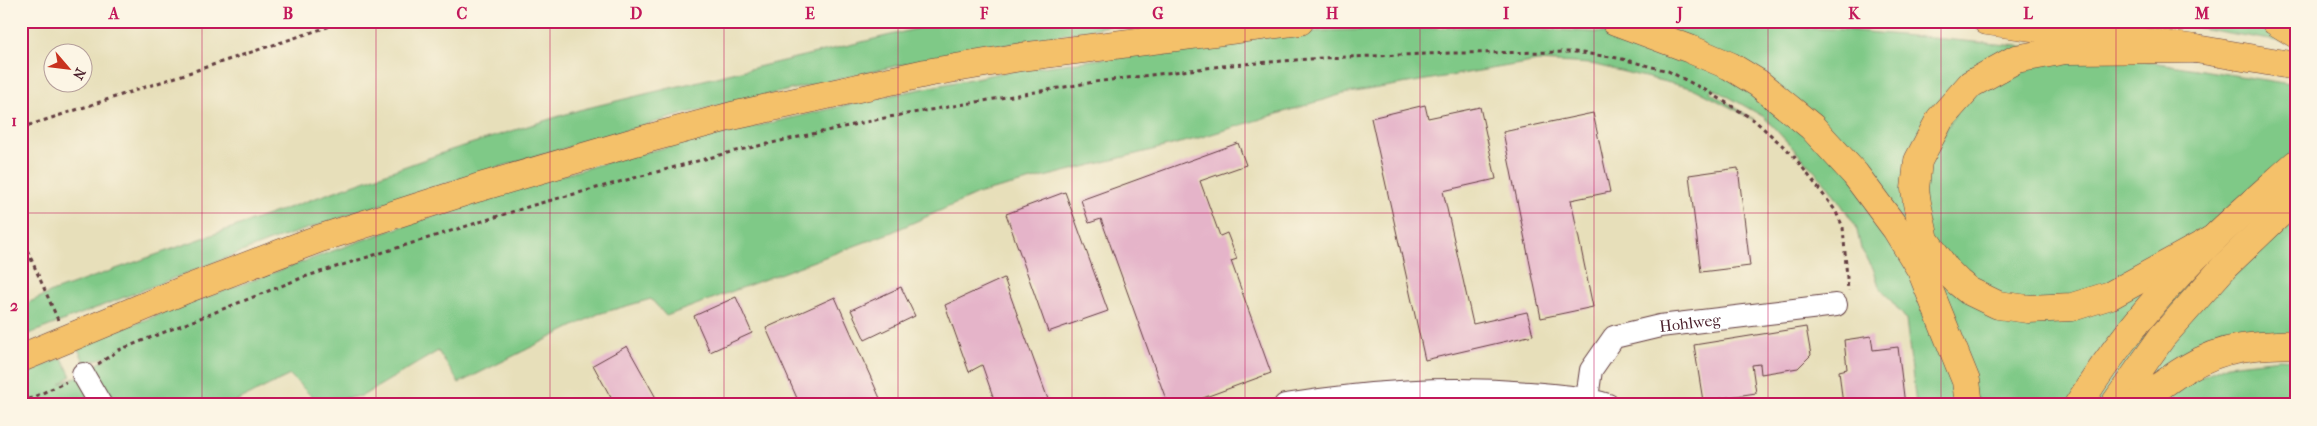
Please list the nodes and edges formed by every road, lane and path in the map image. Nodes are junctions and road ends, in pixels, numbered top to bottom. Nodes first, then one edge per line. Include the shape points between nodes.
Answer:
1 (346, 21) edge
2 (1300, 21) edge
3 (1614, 21) edge
4 (1987, 21) edge
5 (2275, 21) edge
6 (2296, 34) edge
7 (2196, 49) junction
8 (2296, 66) edge
9 (21, 128) edge
10 (2296, 164) edge
11 (2296, 198) edge
12 (21, 236) edge
13 (2213, 238) junction
14 (1836, 305) joint
15 (60, 325) dead end
16 (2296, 344) edge
17 (118, 350) dead end
18 (21, 358) edge
19 (83, 374) dead end
20 (1422, 397) edge
21 (1492, 397) edge
22 (1587, 398) junction
23 (1388, 399) edge
24 (101, 405) edge
25 (1285, 405) edge
26 (1608, 405) edge
27 (1970, 405) edge
28 (2078, 405) edge
29 (2114, 405) edge
30 (2136, 405) edge

1 - 9 path
2 - 18 main road, bridge via 954,68 732,116 477,188 318,240 184,290
3 - 27 main road via 1690,48 1737,70 1812,126 1856,174 1921,270 1966,381
4 - 7 main road
5 - 6 main road
7 - 8 main road
7 - 13 main road via 2066,50 2016,59 1971,84 1940,119 1918,161 1915,190 1925,240 1948,272 1970,291 1998,305 2028,309 2072,306 2111,295
10 - 13 main road
11 - 29 main road via 2224,266 2162,337
12 - 15 path
13 - 28 main road via 2158,296 2101,369
14 - 17 path via 1849,290 1843,227 1835,210 1793,155 1754,120 1710,92 1668,71 1618,58 1576,52 1452,53 1313,58 1094,82 889,117 740,150 537,204 313,274
14 - 22 street, Hohlweg via 1660,326 1614,337 1591,370
16 - 30 main road via 2240,348 2206,358 2172,377
19 - 24 street
20 - 21 street
20 - 23 street
21 - 22 street
22 - 26 street
23 - 25 street via 1355,394

